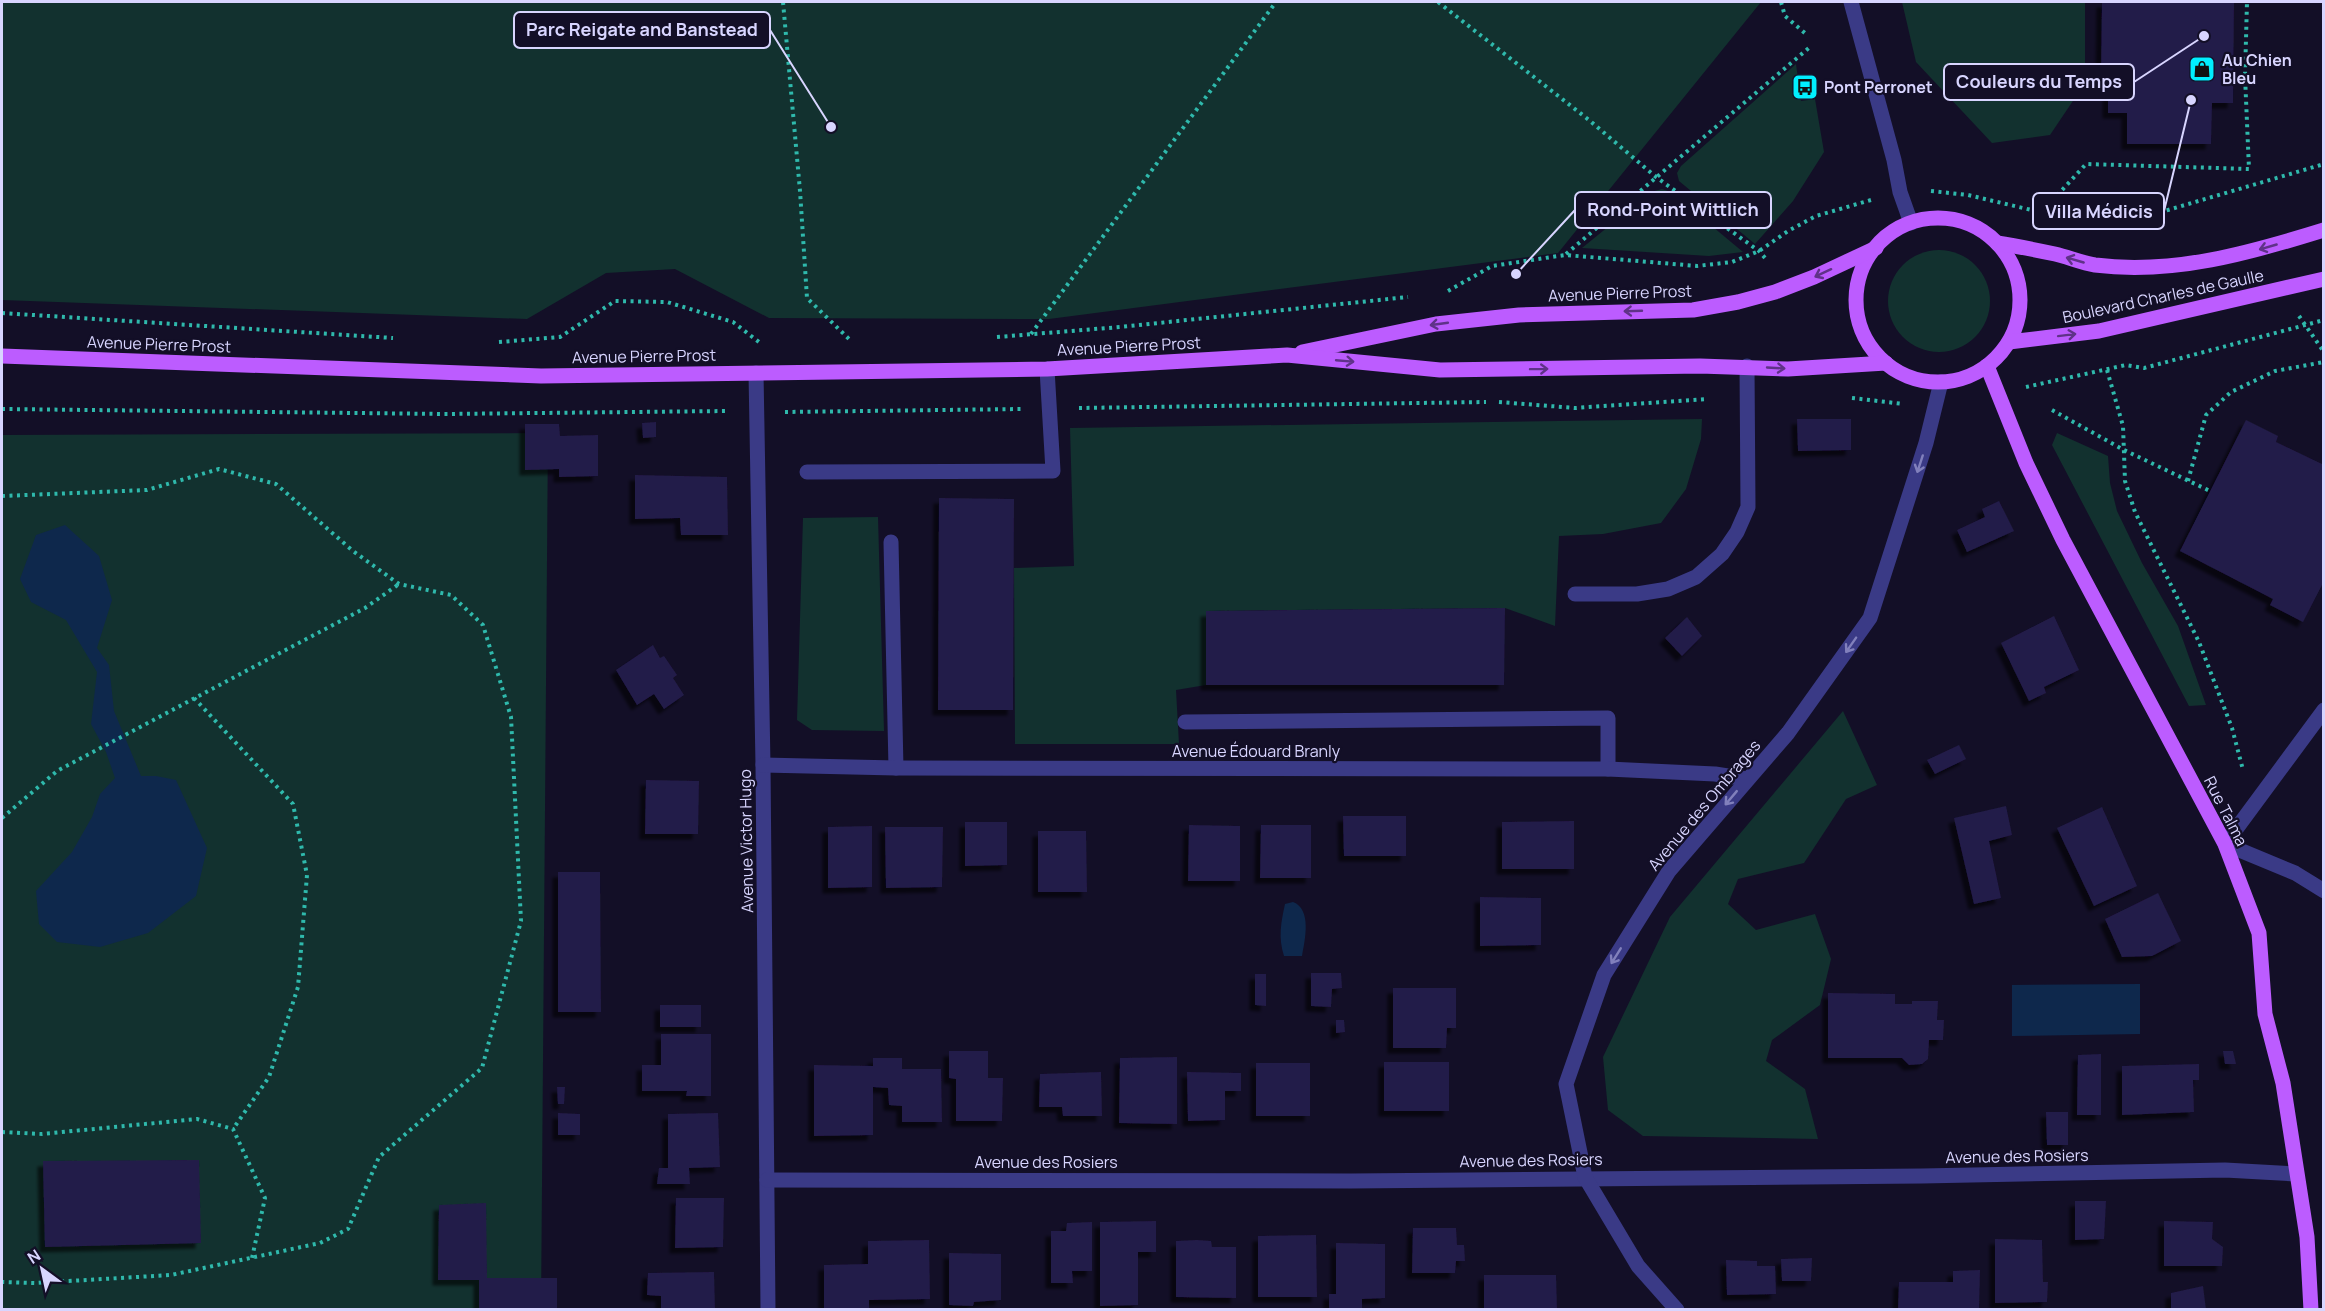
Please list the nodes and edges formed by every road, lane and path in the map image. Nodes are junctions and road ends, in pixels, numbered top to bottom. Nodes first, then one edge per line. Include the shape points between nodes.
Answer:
1 (783, 2) edge
2 (1276, 2) edge
3 (1438, 2) edge
4 (1781, 2) edge
5 (1851, 2) edge
6 (2247, 2) edge
7 (1806, 34) dead end
8 (1810, 47) dead end
9 (2324, 164) edge
10 (1656, 177) junction
11 (1900, 192) junction
12 (2042, 213) junction
13 (1911, 223) junction
14 (2324, 230) edge
15 (1997, 243) junction
16 (1876, 248) junction
17 (1759, 252) junction
18 (1565, 255) junction
19 (1766, 259) dead end
20 (2324, 279) edge
21 (1444, 293) dead end
22 (1410, 296) dead end
23 (2, 313) edge
24 (2297, 314) dead end
25 (2324, 320) edge
26 (2305, 325) junction
27 (1031, 335) junction
28 (996, 337) dead end
29 (401, 338) dead end
30 (495, 342) dead end
31 (770, 342) dead end
32 (2009, 342) junction
33 (845, 345) dead end
34 (2324, 352) edge
35 (2, 356) edge
36 (1287, 356) junction
37 (2324, 362) edge
38 (1886, 363) junction
39 (1746, 366) junction
40 (1987, 366) junction
41 (1047, 369) junction
42 (2107, 370) junction
43 (756, 373) junction
44 (2063, 379) dead end
45 (1941, 382) junction
46 (1867, 400) dead end
47 (1668, 402) dead end
48 (1934, 407) junction
49 (2, 409) edge
50 (1051, 409) junction
51 (2052, 410) dead end
52 (757, 411) junction
53 (2124, 450) junction
54 (807, 472) dead end
55 (2188, 481) junction
56 (2210, 491) dead end
57 (2, 496) edge
58 (891, 542) dead end
59 (399, 584) junction
60 (1575, 594) dead end
61 (194, 698) junction
62 (2324, 710) edge
63 (1185, 722) dead end
64 (764, 765) junction
65 (896, 768) junction
66 (1608, 769) junction
67 (1747, 778) junction
68 (2240, 779) dead end
69 (2, 818) edge
70 (2225, 844) junction
71 (2324, 891) edge
72 (232, 1129) junction
73 (2, 1132) edge
74 (2296, 1174) junction
75 (1585, 1177) junction
76 (767, 1180) junction
77 (252, 1258) junction
78 (2, 1282) edge
79 (768, 1310) edge
80 (1677, 1310) edge
81 (2311, 1310) edge

1 - 33 path via 807,298 856,346
2 - 27 path
3 - 10 path
4 - 7 path via 1785,16
5 - 11 street
6 - 12 path via 2249,169 2086,164
8 - 10 path
9 - 12 path via 2151,215 2091,222
10 - 17 path
10 - 18 path
11 - 12 path via 1942,191
11 - 13 street
11 - 17 path via 1816,216
13 - 15 main road via 1957,220 1979,229
13 - 16 main road
14 -> 15 main road, Boulevard Charles de Gaulle via 2263,249 2187,265 2094,265
15 - 32 main road via 2012,265 2020,290 2019,317
16 -> 36 main road, Avenue Pierre Prost via 1775,292 1726,304 1693,310 1519,315 1436,324
16 - 38 main road via 1865,263 1856,298 1863,334
17 - 18 path via 1732,262 1697,266
17 - 19 path
18 - 21 path via 1492,266
32 -> 20 main road, Boulevard Charles de Gaulle via 2099,331
22 - 27 path
23 - 29 path
24 - 26 path
25 - 26 path
26 - 34 path
26 - 42 path via 2144,368 2126,365
27 - 28 path
30 - 31 path via 560,337 615,301 667,302 733,322 759,342
32 - 40 main road
35 - 43 main road, Avenue Pierre Prost via 541,376
36 -> 39 main road, Avenue Pierre Prost via 1440,370
36 - 41 main road, Avenue Pierre Prost
37 - 55 path via 2275,371 2231,392 2206,415
39 -> 38 main road, Avenue Pierre Prost via 1788,369
38 - 45 main road via 1921,381
39 - 60 street via 1748,507 1722,554 1696,577 1668,589 1637,594
40 - 45 main road via 1965,378
40 - 70 main road, Rue Talma via 2026,463 2063,540
41 - 43 main road, Avenue Pierre Prost
41 - 50 street
42 - 44 path
42 - 53 path via 2123,426
43 - 52 street, Avenue Victor Hugo
45 - 48 street, Avenue des Ombrages
46 - 48 path
47 - 50 path via 1575,408 1502,402
48 -> 67 street, Avenue des Ombrages via 1870,618 1788,733
49 - 52 path via 432,414
50 - 52 path
50 - 54 street via 1053,471
51 - 53 path
52 - 64 street, Avenue Victor Hugo
53 - 55 path
53 - 68 path via 2125,481 2135,512 2199,642 2232,728 2243,769
55 - 56 path
57 - 59 path via 147,490 219,469 276,484 353,551
58 - 65 street
59 - 61 path via 365,608
59 - 77 path via 451,595 483,626 511,717 521,921 482,1068 379,1157 348,1229 320,1243
61 - 69 path via 57,771
61 - 72 path via 293,804 307,875 298,987 269,1077
62 - 70 street
63 - 66 street via 1608,718
64 - 65 street, Avenue Édouard Branly
64 - 76 street, Avenue Victor Hugo
65 - 66 street, Avenue Édouard Branly
66 - 67 street, Avenue Édouard Branly
67 -> 75 street, Avenue des Ombrages via 1669,871 1604,975 1566,1084
70 - 71 street via 2295,873
70 - 74 main road, Rue Talma via 2259,933 2265,1014 2283,1083
72 - 73 path via 197,1119 42,1134
72 - 77 path via 265,1198
74 - 75 street, Avenue des Rosiers via 2225,1170
74 - 81 main road, Rue Talma via 2307,1237
75 - 76 street, Avenue des Rosiers via 1351,1181
75 - 80 street, Avenue des Ombrages via 1638,1266
76 - 79 street, Avenue Victor Hugo
77 - 78 path via 171,1275

